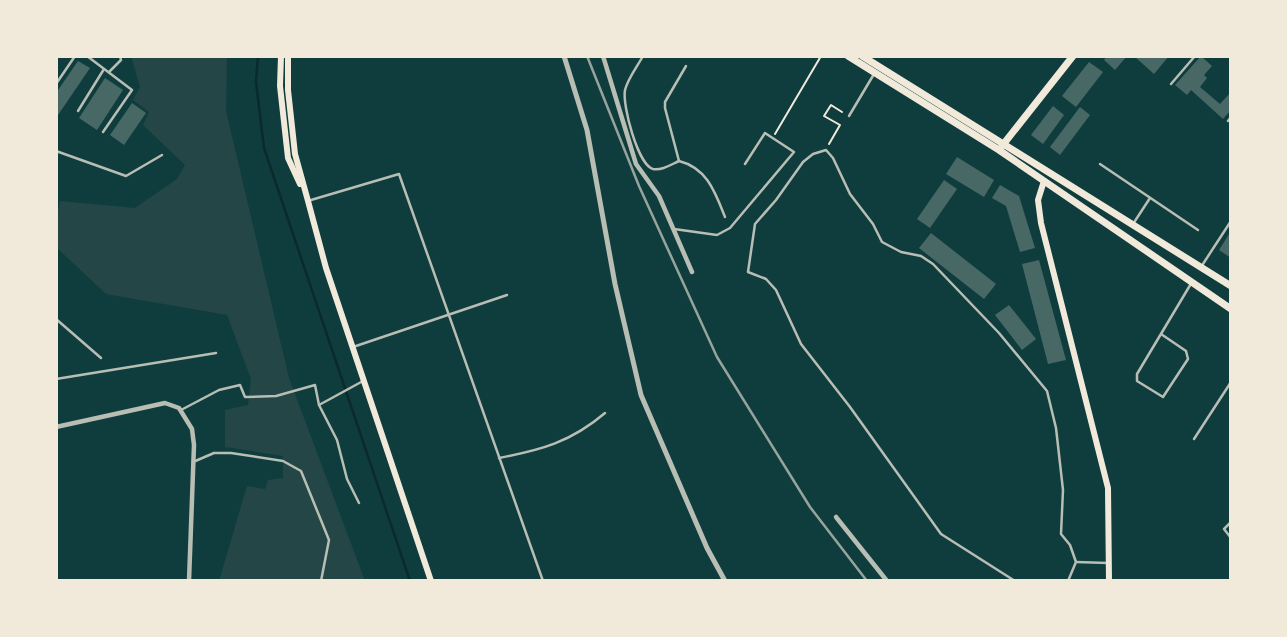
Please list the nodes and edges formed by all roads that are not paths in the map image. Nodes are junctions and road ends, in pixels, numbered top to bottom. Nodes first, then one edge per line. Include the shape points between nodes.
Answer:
1 (75, 56) edge
2 (87, 56) edge
3 (120, 56) edge
4 (281, 56) edge
5 (288, 56) edge
6 (564, 56) edge
7 (603, 56) edge
8 (643, 56) edge
9 (848, 56) edge
10 (862, 56) edge
11 (1073, 56) edge
12 (1195, 56) edge
13 (686, 66) dead end
14 (104, 69) junction
15 (108, 72) junction
16 (874, 74) junction
17 (56, 84) edge
18 (1171, 84) dead end
19 (610, 85) junction
20 (625, 89) junction
21 (78, 111) dead end
22 (849, 116) road end
23 (103, 132) dead end
24 (1002, 147) junction
25 (56, 150) edge
26 (162, 155) dead end
27 (679, 161) junction
28 (745, 164) dead end
29 (1100, 164) dead end
30 (1044, 181) junction
31 (1150, 198) junction
32 (307, 201) junction
33 (725, 216) dead end
34 (1231, 221) edge
35 (1133, 224) junction
36 (674, 229) junction
37 (1198, 230) dead end
38 (1201, 267) junction
39 (692, 272) dead end
40 (1192, 282) junction
41 (1231, 286) edge
42 (507, 295) dead end
43 (1231, 309) edge
44 (450, 314) junction
45 (56, 319) edge
46 (1161, 334) junction
47 (353, 347) junction
48 (216, 353) dead end
49 (101, 358) dead end
50 (56, 379) edge
51 (364, 380) junction
52 (1231, 382) edge
53 (319, 405) junction
54 (181, 410) junction
55 (605, 413) dead end
56 (56, 427) edge
57 (1194, 439) dead end
58 (499, 458) junction
59 (193, 462) junction
60 (359, 503) dead end
61 (836, 517) dead end
62 (1231, 522) edge
63 (1231, 537) edge
64 (1076, 562) junction
65 (1109, 564) junction
66 (189, 581) edge
67 (321, 581) edge
68 (431, 581) edge
69 (543, 581) edge
70 (725, 581) edge
71 (887, 581) edge
72 (1015, 581) edge
73 (1068, 581) edge
74 (1109, 581) edge

1 - 17 lane
2 - 14 lane
3 - 15 lane
4 - 32 main road via 288,158
5 - 32 main road via 295,154
6 - 70 street via 587,130 641,395
7 - 19 street
8 - 20 lane
9 - 16 main road
10 - 24 main road
11 - 24 main road
12 - 18 lane
13 - 27 lane via 665,108
14 - 15 lane
14 - 21 lane
15 - 23 lane via 132,90
16 - 22 lane
16 - 24 main road
19 - 20 lane
19 - 36 street via 636,163
20 - 27 lane via 626,111 642,160 657,170
24 - 30 main road
24 - 35 main road
25 - 26 lane via 126,176
27 - 33 lane via 704,174
28 - 36 lane via 765,134 794,152 730,228 717,235
29 - 31 lane
30 - 40 main road
30 - 65 main road via 1038,200 1041,223 1108,488
31 - 35 lane
31 - 37 lane
32 - 44 lane via 399,174
32 - 47 main road
34 - 38 lane
35 - 38 main road
36 - 39 street
38 - 41 main road
40 - 43 main road
40 - 46 lane
42 - 44 lane
44 - 47 lane
44 - 58 lane
45 - 49 lane
46 - 46 lane via 1136,378 1163,397 1188,359 1186,351
47 - 51 main road
48 - 50 lane
51 - 53 lane
51 - 68 main road
52 - 57 lane
53 - 54 lane via 316,385 276,396 245,397 240,386 219,390
53 - 60 lane
54 - 56 street via 164,404
54 - 59 street via 192,429
55 - 58 lane via 584,431 544,448
58 - 69 lane
59 - 66 street
59 - 67 lane via 214,453 231,453 283,461 301,471 329,540
61 - 71 street
62 - 63 lane via 1224,529
64 - 65 lane
64 - 72 lane via 1061,534 1063,490 1047,391 933,264 883,242 850,194 834,158 826,150 813,154 755,224 748,272 776,289 801,344 941,534
64 - 73 lane
65 - 74 main road

